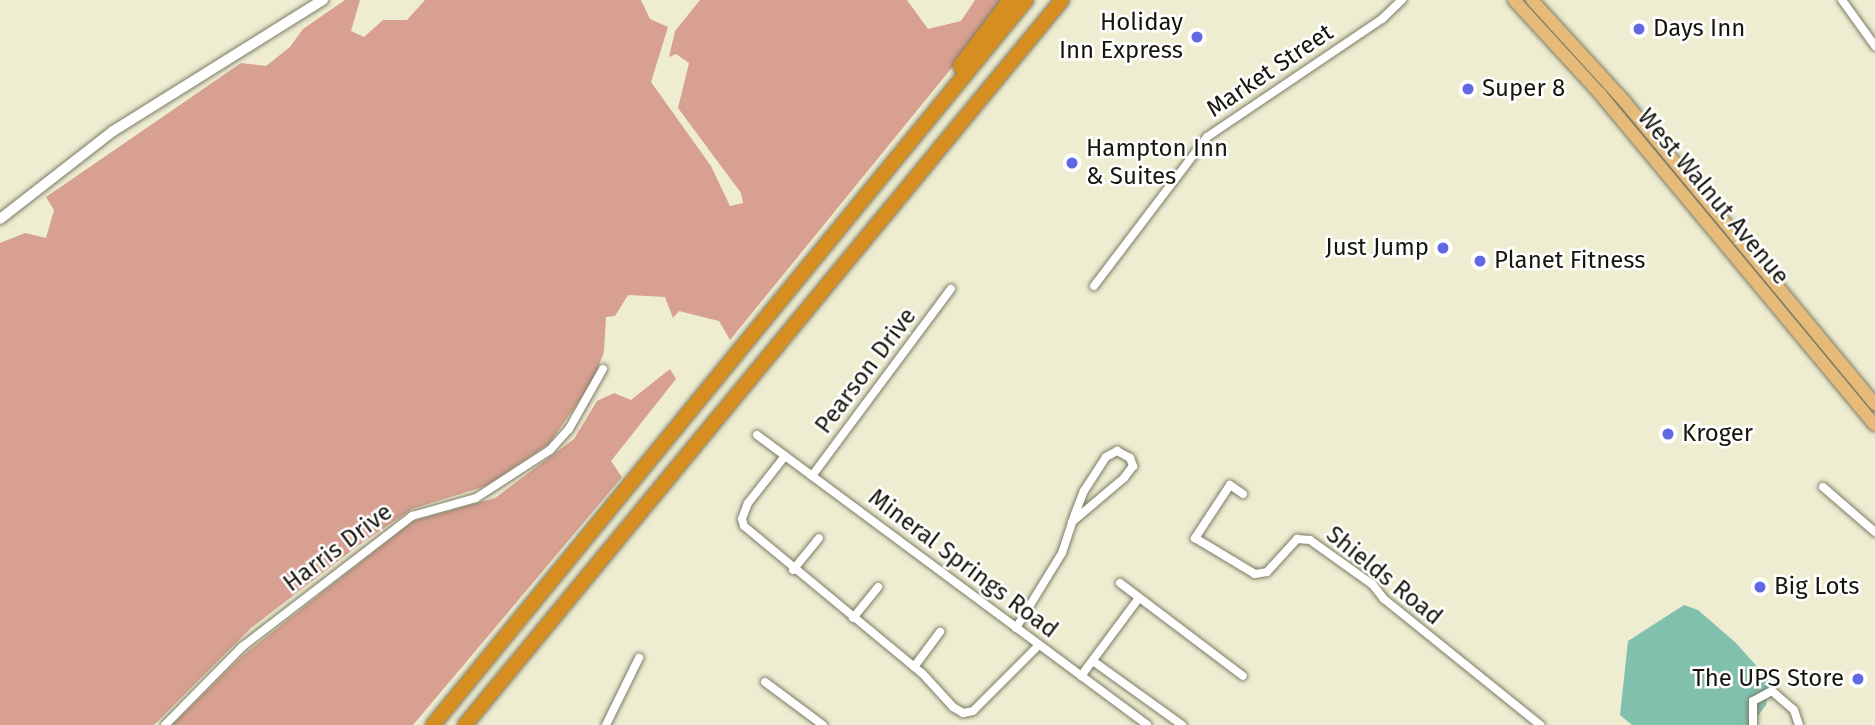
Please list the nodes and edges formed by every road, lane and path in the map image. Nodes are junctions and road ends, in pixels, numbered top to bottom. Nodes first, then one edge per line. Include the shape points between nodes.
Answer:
1 (323, 0) edge
2 (1010, 0) edge
3 (1027, 0) edge
4 (1062, 0) edge
5 (1073, 0) edge
6 (1402, 0) edge
7 (1514, 0) edge
8 (1532, 0) edge
9 (1842, 0) edge
10 (1040, 26) junction
11 (1875, 46) edge
12 (1604, 89) junction
13 (914, 135) junction
14 (0, 219) edge
15 (1094, 286) dead end
16 (951, 289) dead end
17 (603, 369) dead end
18 (1875, 404) edge
19 (1875, 425) edge
20 (757, 435) dead end
21 (785, 456) junction
22 (812, 476) junction
23 (1823, 487) dead end
24 (1243, 494) dead end
25 (1072, 522) junction
26 (1875, 532) edge
27 (819, 538) dead end
28 (793, 569) junction
29 (1120, 583) dead end
30 (878, 587) dead end
31 (1139, 598) junction
32 (853, 618) junction
33 (1016, 628) junction
34 (940, 632) dead end
35 (1039, 645) junction
36 (639, 657) dead end
37 (1093, 661) junction
38 (914, 667) junction
39 (1081, 676) junction
40 (1243, 676) dead end
41 (765, 682) dead end
42 (1170, 722) edge
43 (165, 725) edge
44 (433, 725) edge
45 (465, 725) edge
46 (606, 725) edge
47 (823, 725) edge
48 (1147, 725) edge
49 (1182, 725) edge
50 (1539, 725) edge
51 (1752, 725) edge
52 (1799, 725) edge

1 - 14 street via 204,70 113,131
2 - 13 highway
3 - 13 highway
4 - 10 highway
5 - 10 highway
6 - 15 street, Market Street via 1382,19 1207,137
7 - 12 main road, West Walnut Avenue
8 - 12 main road, West Walnut Avenue
9 - 11 street
10 - 45 highway
12 - 18 main road, West Walnut Avenue
12 - 19 main road, West Walnut Avenue
13 - 44 highway via 707,395
16 - 22 street, Pearson Drive
17 - 43 street, Harris Drive via 569,429 550,450 475,498 412,516 242,647
20 - 21 street, Mineral Springs Road
21 - 22 street, Mineral Springs Road
21 - 28 street via 748,503 742,519 754,537
22 - 33 street, Mineral Springs Road
23 - 26 street
24 - 50 street, Shields Road via 1230,485 1195,538 1255,574 1267,572 1297,539 1310,540 1373,585 1384,599
25 - 25 street via 1084,491 1106,457 1117,451 1130,458 1133,466 1124,478
25 - 33 street via 1062,553
27 - 28 street
28 - 32 street
29 - 31 street
30 - 32 street
31 - 37 street
31 - 40 street
32 - 38 street
33 - 35 street, Mineral Springs Road
34 - 38 street
35 - 38 street via 968,714 953,707
35 - 39 street, Mineral Springs Road
36 - 46 street
37 - 39 street
37 - 42 street
39 - 48 street, Mineral Springs Road
41 - 47 street
42 - 49 street
51 - 52 street via 1753,701 1772,691 1794,710

